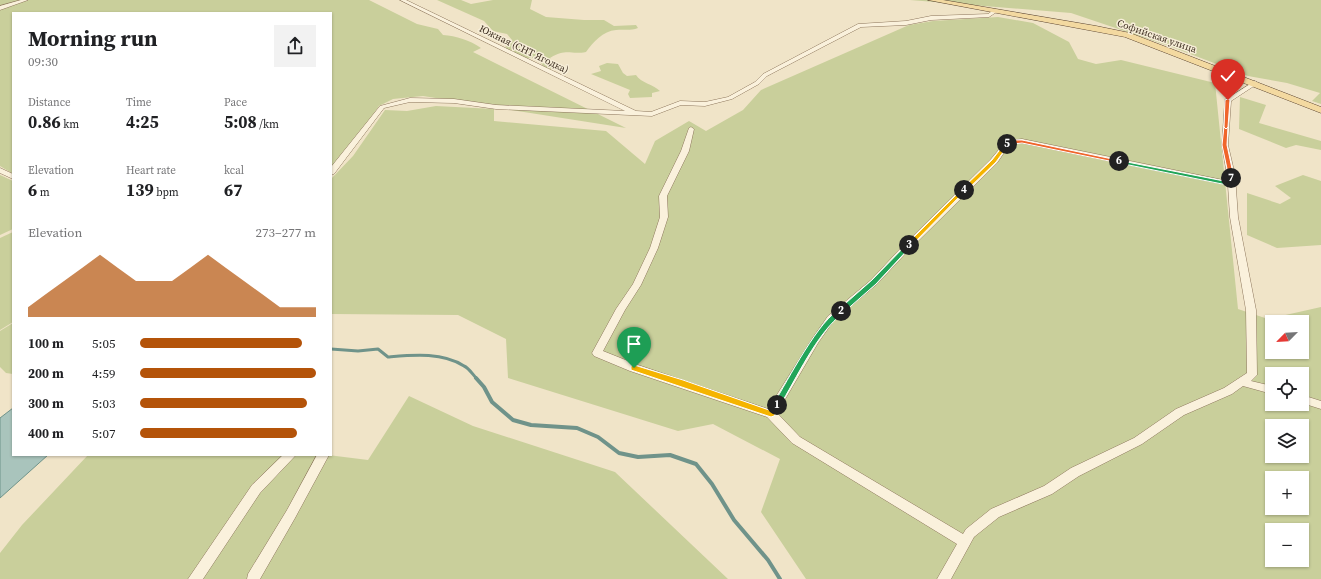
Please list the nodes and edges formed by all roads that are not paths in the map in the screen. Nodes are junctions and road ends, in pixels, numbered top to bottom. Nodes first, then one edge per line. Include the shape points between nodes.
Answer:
1 (26, 0) edge
2 (402, 0) edge
3 (931, 0) edge
4 (0, 8) edge
5 (995, 11) junction
6 (1255, 83) junction
7 (1321, 110) edge
8 (638, 114) junction
9 (691, 129) dead end
10 (0, 170) edge
11 (332, 171) edge
12 (12, 176) edge
13 (1232, 184) junction
14 (1242, 382) junction
15 (1265, 388) edge
16 (1309, 401) edge
17 (1321, 405) edge
18 (771, 414) junction
19 (289, 456) edge
20 (323, 456) edge
21 (965, 542) junction
22 (253, 578) edge
23 (195, 579) edge
24 (944, 579) edge

1 - 4 street
2 - 8 street, Южная (СНТ Ягодка)
3 - 5 main road, Софийская улица
5 - 6 main road, Софийская улица via 1119,33
5 - 8 street via 989,15 860,25 765,75 757,83 730,98 705,104 680,103 652,114
6 - 7 main road, Софийская улица
6 - 13 street via 1228,100 1225,145
8 - 11 street via 410,100 382,108
9 - 18 street via 685,151 663,196 664,217 656,242 637,285 597,353
10 - 12 street
13 - 14 street via 1234,217 1251,310 1252,375
13 - 18 street via 1022,141 1008,142 994,161 874,282 832,318 815,340
14 - 15 street
14 - 21 street via 1228,391 1180,412 1138,441 1075,472 1048,490 995,513 970,533
16 - 17 street
18 - 21 street via 796,440
19 - 23 street via 256,489
20 - 22 street
21 - 24 street

